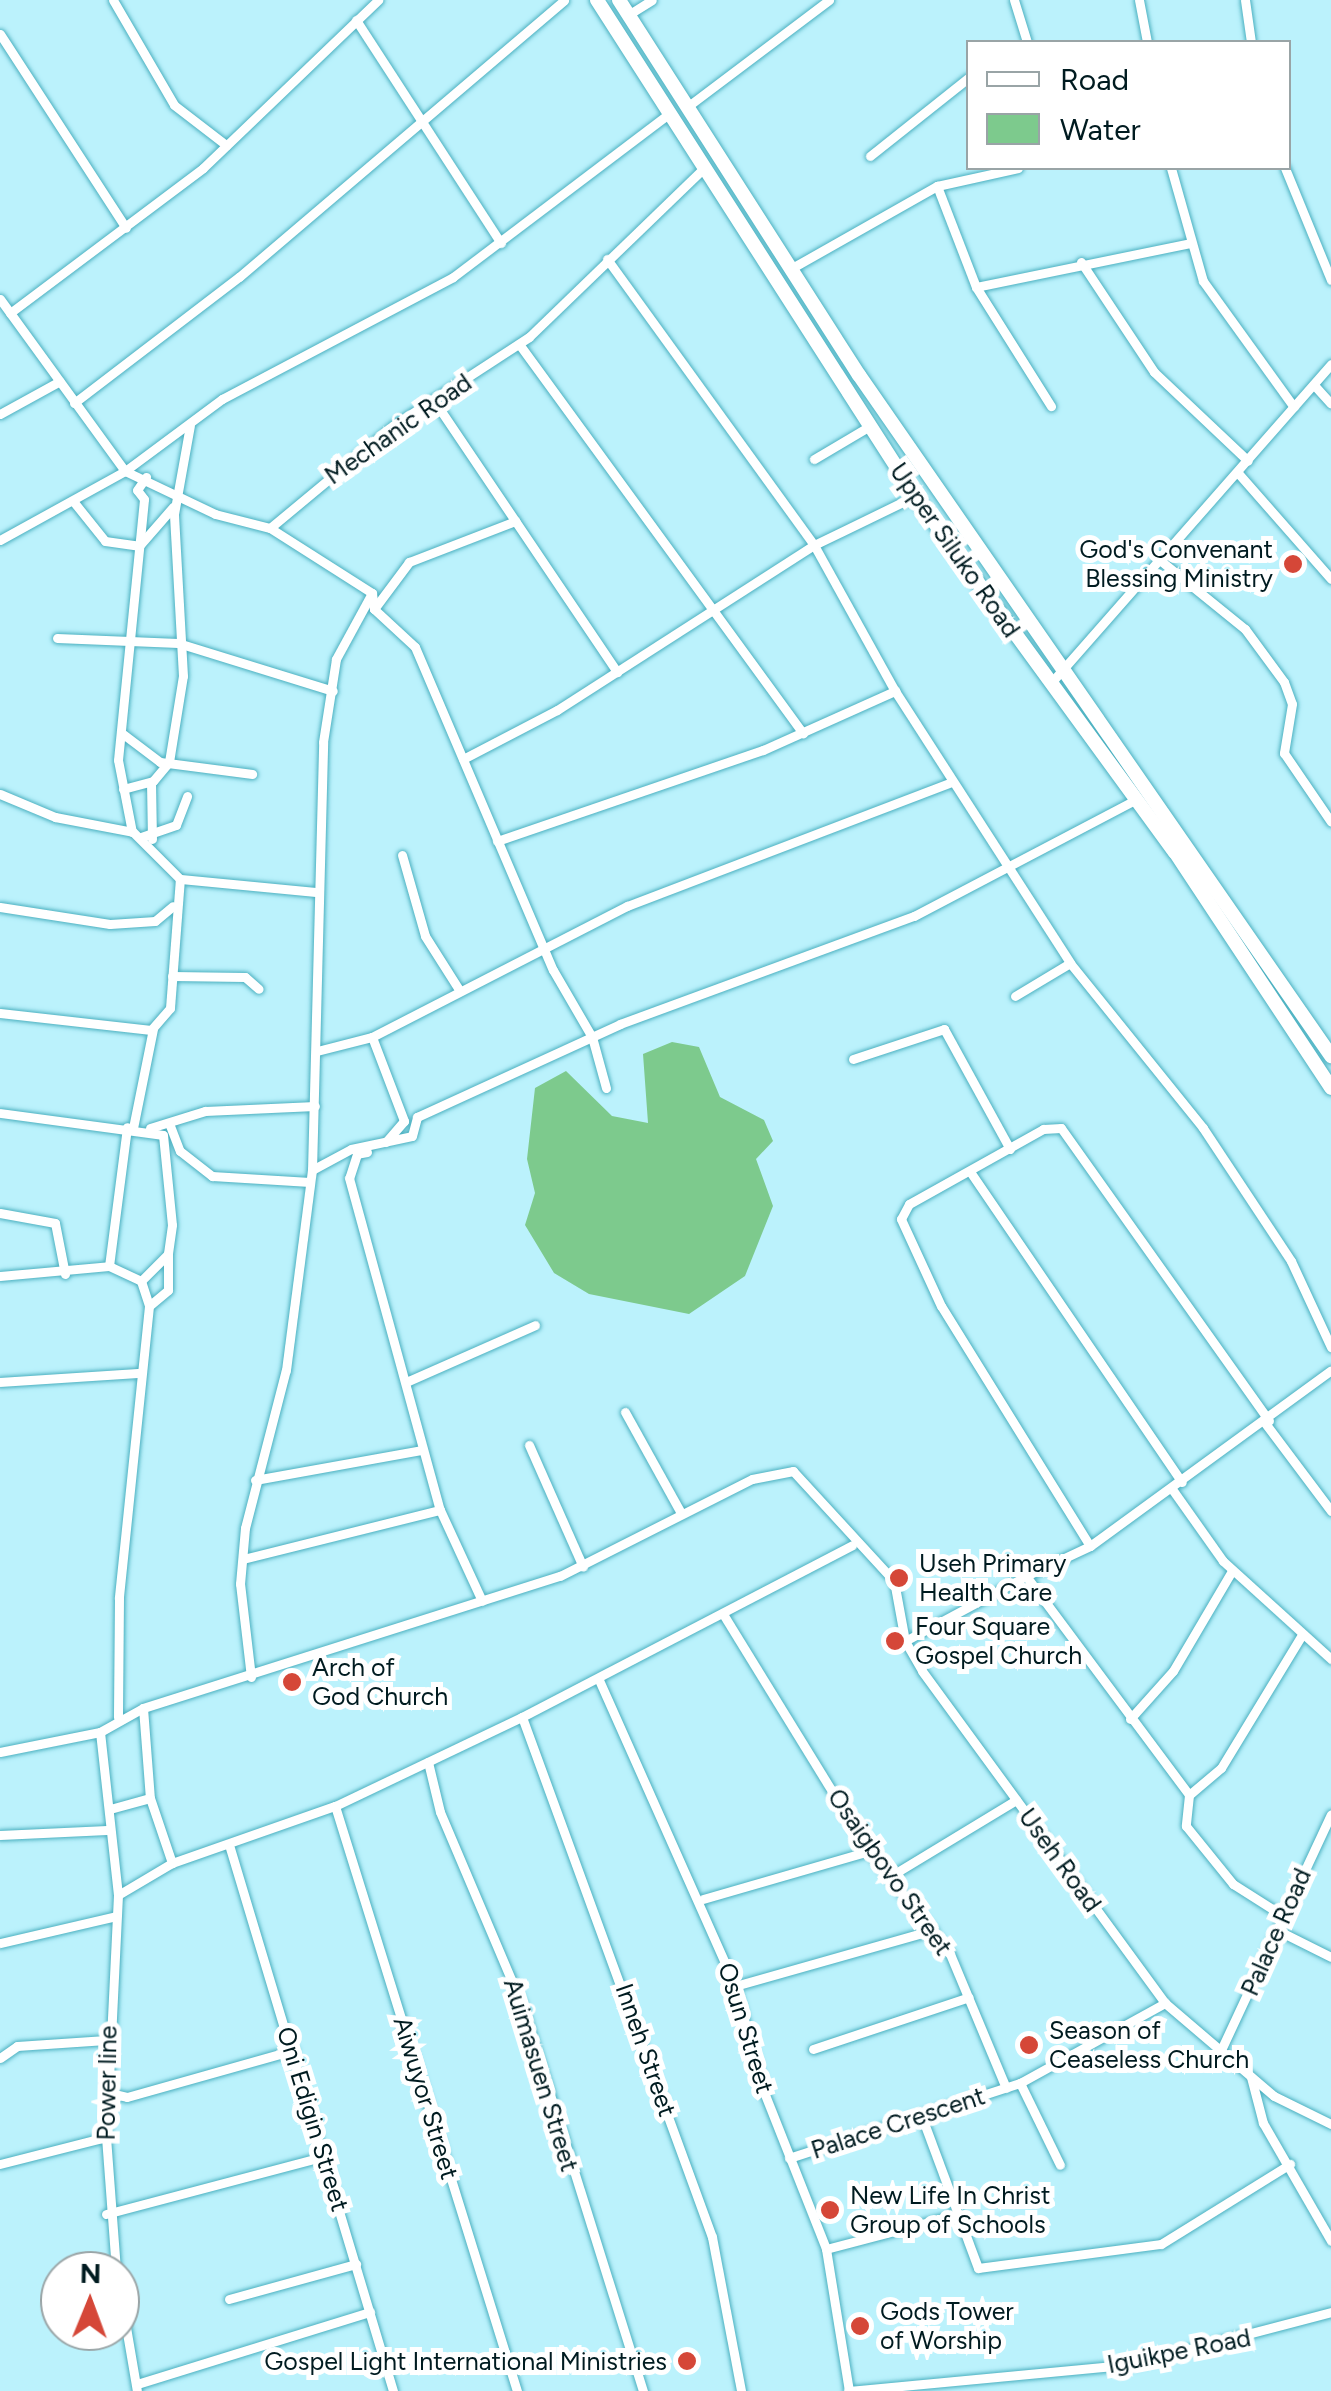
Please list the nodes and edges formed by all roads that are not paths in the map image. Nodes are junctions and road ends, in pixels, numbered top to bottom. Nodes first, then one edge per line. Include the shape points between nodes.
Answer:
1 (113, 0) edge
2 (378, 0) edge
3 (564, 0) edge
4 (598, 0) edge
5 (618, 0) edge
6 (652, 0) edge
7 (828, 0) edge
8 (1014, 0) edge
9 (1138, 0) edge
10 (1244, 0) edge
11 (628, 16) junction
12 (356, 20) junction
13 (0, 34) edge
14 (1025, 40) edge
15 (1147, 40) edge
16 (1251, 40) edge
17 (966, 80) edge
18 (687, 106) junction
19 (667, 115) junction
20 (420, 117) junction
21 (226, 146) junction
22 (870, 156) dead end
23 (704, 168) junction
24 (1009, 170) edge
25 (1172, 170) edge
26 (1286, 170) edge
27 (938, 186) junction
28 (126, 228) junction
29 (501, 242) junction
30 (1190, 242) junction
31 (607, 259) junction
32 (1081, 262) junction
33 (792, 268) junction
34 (1331, 280) edge
35 (976, 287) junction
36 (0, 299) edge
37 (10, 313) junction
38 (519, 344) junction
39 (1331, 364) edge
40 (60, 381) junction
41 (1314, 384) junction
42 (435, 402) junction
43 (74, 403) junction
44 (1331, 404) edge
45 (1051, 406) dead end
46 (1294, 407) junction
47 (0, 414) edge
48 (191, 423) junction
49 (870, 426) junction
50 (814, 459) dead end
51 (1248, 461) junction
52 (126, 471) junction
53 (1238, 473) junction
54 (146, 477) junction
55 (177, 495) junction
56 (915, 496) junction
57 (73, 501) junction
58 (515, 521) junction
59 (270, 528) junction
60 (0, 540) edge
61 (814, 544) junction
62 (139, 546) junction
63 (1161, 561) junction
64 (1331, 579) edge
65 (372, 592) junction
66 (717, 608) junction
67 (374, 610) junction
68 (57, 638) dead end
69 (129, 643) junction
70 (178, 643) junction
71 (617, 672) junction
72 (1063, 672) junction
73 (1050, 684) junction
74 (895, 690) junction
75 (333, 692) junction
76 (804, 733) junction
77 (123, 734) junction
78 (462, 759) junction
79 (168, 764) junction
80 (252, 774) dead end
81 (151, 782) junction
82 (951, 782) junction
83 (123, 789) junction
84 (0, 794) edge
85 (187, 796) dead end
86 (1137, 799) junction
87 (1331, 822) edge
88 (154, 833) junction
89 (136, 835) junction
90 (498, 842) junction
91 (150, 847) junction
92 (402, 854) dead end
93 (1010, 872) junction
94 (180, 879) junction
95 (316, 892) junction
96 (175, 904) junction
97 (0, 907) edge
98 (544, 943) junction
99 (1070, 963) junction
100 (172, 976) junction
101 (458, 988) junction
102 (259, 990) dead end
103 (1014, 996) dead end
104 (0, 1013) edge
105 (153, 1029) junction
106 (372, 1037) junction
107 (592, 1038) junction
108 (335, 1050) junction
109 (318, 1051) junction
110 (1331, 1056) edge
111 (854, 1060) dead end
112 (317, 1063) junction
113 (606, 1088) dead end
114 (1331, 1088) edge
115 (314, 1106) junction
116 (0, 1113) edge
117 (169, 1123) junction
118 (130, 1128) junction
119 (150, 1128) junction
120 (386, 1142) junction
121 (1010, 1149) junction
122 (312, 1170) junction
123 (972, 1173) junction
124 (310, 1182) junction
125 (0, 1213) edge
126 (168, 1254) junction
127 (108, 1266) junction
128 (66, 1274) junction
129 (0, 1276) edge
130 (140, 1280) junction
131 (149, 1306) junction
132 (535, 1325) dead end
133 (1331, 1346) edge
134 (1331, 1370) edge
135 (140, 1373) junction
136 (0, 1382) edge
137 (406, 1382) junction
138 (624, 1412) dead end
139 (1267, 1422) junction
140 (529, 1445) dead end
141 (422, 1450) junction
142 (256, 1480) junction
143 (1182, 1482) junction
144 (1172, 1489) junction
145 (440, 1510) junction
146 (1331, 1511) edge
147 (681, 1513) junction
148 (852, 1545) junction
149 (1090, 1546) junction
150 (242, 1559) junction
151 (583, 1567) junction
152 (1232, 1571) junction
153 (1026, 1576) junction
154 (482, 1602) junction
155 (723, 1614) junction
156 (1302, 1634) junction
157 (905, 1640) junction
158 (1331, 1658) edge
159 (251, 1677) junction
160 (598, 1680) junction
161 (144, 1708) junction
162 (118, 1717) junction
163 (522, 1717) junction
164 (1130, 1719) junction
165 (100, 1732) junction
166 (0, 1752) edge
167 (428, 1762) junction
168 (1189, 1795) junction
169 (150, 1798) junction
170 (1016, 1800) junction
171 (334, 1806) junction
172 (110, 1810) junction
173 (1331, 1814) edge
174 (107, 1830) junction
175 (0, 1835) edge
176 (230, 1848) junction
177 (869, 1851) junction
178 (172, 1863) junction
179 (894, 1874) junction
180 (118, 1895) junction
181 (703, 1899) junction
182 (116, 1916) junction
183 (1285, 1917) junction
184 (933, 1930) junction
185 (1281, 1932) junction
186 (0, 1943) edge
187 (1331, 1956) edge
188 (735, 1986) junction
189 (969, 1998) junction
190 (1165, 2003) junction
191 (106, 2040) junction
192 (813, 2049) dead end
193 (1220, 2049) junction
194 (294, 2050) junction
195 (0, 2058) edge
196 (1020, 2083) junction
197 (1006, 2088) junction
198 (110, 2093) junction
199 (922, 2120) junction
200 (1331, 2124) edge
201 (106, 2138) junction
202 (326, 2156) junction
203 (789, 2158) junction
204 (0, 2164) edge
205 (1060, 2164) dead end
206 (1290, 2164) junction
207 (106, 2214) junction
208 (956, 2215) junction
209 (1331, 2241) edge
210 (826, 2249) junction
211 (112, 2251) edge
212 (356, 2264) junction
213 (229, 2299) dead end
214 (370, 2312) junction
215 (1331, 2312) edge
216 (131, 2351) edge
217 (137, 2387) edge
218 (392, 2391) edge
219 (517, 2391) edge
220 (642, 2391) edge
221 (741, 2391) edge
222 (847, 2391) edge

1 - 21 street via 174,105
2 - 12 street
3 - 20 street
4 - 19 main road, Upper Siluko Road
5 - 11 main road, Upper Siluko Road
6 - 11 street
7 - 18 street
8 - 14 street
9 - 15 street
10 - 16 street
11 - 18 main road, Upper Siluko Road
12 - 20 street
12 - 21 street
13 - 28 street
17 - 22 street
18 - 33 main road, Upper Siluko Road
19 - 23 main road, Upper Siluko Road
19 - 29 street
20 - 29 street
20 - 43 street via 240,277
21 - 28 street
23 - 31 street, Mechanic Road
23 - 49 main road, Upper Siluko Road
24 - 27 street
25 - 30 street
26 - 34 street
27 - 33 street
27 - 35 street
28 - 37 street
29 - 48 street
30 - 32 street
30 - 46 street via 1203,281
31 - 38 street, Mechanic Road
31 - 61 street
32 - 35 street
32 - 51 street via 1154,372
33 - 72 main road, Upper Siluko Road
35 - 45 street
36 - 37 street
37 - 40 street
38 - 42 street, Mechanic Road
38 - 66 street
39 - 41 street
40 - 43 street
40 - 47 street
41 - 44 street
41 - 46 street
42 - 58 street
42 - 59 street, Mechanic Road
43 - 52 street
46 - 51 street
48 - 52 street
48 - 55 street
49 - 50 street
49 - 56 main road, Upper Siluko Road
51 - 53 street
52 - 54 street
52 - 57 street
53 - 63 street
53 - 64 street
54 - 55 street
54 - 62 street
55 - 59 street
55 - 62 street
55 - 70 street
56 - 61 street
56 - 73 main road, Upper Siluko Road
57 - 60 street
57 - 62 street via 105,542
58 - 67 street via 410,562
58 - 71 street
59 - 65 street
61 - 66 street
61 - 74 street
62 - 69 street
63 - 72 street
63 - 87 street via 1245,629 1284,682 1292,704 1284,753
65 - 67 street
65 - 75 street via 348,625
66 - 71 street
66 - 76 street
67 - 78 street via 414,647
68 - 69 street
69 - 70 street
69 - 77 street
70 - 75 street
70 - 79 street via 183,676
71 - 78 street
72 - 73 street
72 - 110 main road, Upper Siluko Road
73 - 86 main road, Upper Siluko Road
74 - 76 street
74 - 82 street
75 - 95 street
76 - 90 street
77 - 79 street
77 - 83 street
78 - 90 street
79 - 80 street
79 - 81 street
81 - 83 street
81 - 88 street
82 - 93 street
82 - 98 street
83 - 89 street
84 - 89 street via 55,817
85 - 88 street via 183,818
86 - 93 street
86 - 114 main road, Upper Siluko Road
88 - 89 street
88 - 91 street
89 - 91 street
90 - 98 street
91 - 94 street
92 - 101 street via 425,936
93 - 99 street
93 - 107 street
94 - 95 street
94 - 96 street
95 - 109 street
96 - 97 street via 155,921 110,924
96 - 100 street
98 - 101 street
98 - 107 street
99 - 103 street
99 - 133 street via 1202,1128 1291,1261
100 - 102 street via 244,977
100 - 105 street via 170,1008
101 - 106 street
104 - 105 street
105 - 118 street
106 - 108 street
106 - 120 street via 404,1121
107 - 113 street
107 - 120 street via 418,1117 412,1136
108 - 109 street
108 - 112 street
109 - 112 street
111 - 121 street via 944,1029
112 - 115 street
115 - 117 street via 225,1109
115 - 122 street
116 - 118 street
117 - 119 street
117 - 124 street via 180,1151 212,1176
118 - 119 street
118 - 127 street
119 - 126 street via 165,1144
120 - 122 street
120 - 137 street via 357,1154 349,1178
121 - 123 street
121 - 139 street via 1054,1126 1070,1136
122 - 124 street
123 - 143 street
123 - 149 street via 909,1204 902,1219 941,1306
124 - 142 street via 286,1370
125 - 128 street via 55,1223
126 - 130 street
126 - 131 street via 168,1290
127 - 128 street
127 - 130 street
128 - 129 street
130 - 131 street
131 - 135 street
132 - 137 street
134 - 139 street
135 - 136 street
135 - 162 street via 119,1598
137 - 141 street
138 - 147 street
139 - 143 street
139 - 146 street
140 - 151 street
141 - 142 street
141 - 145 street
142 - 150 street
143 - 144 street
144 - 149 street
144 - 152 street
145 - 150 street
145 - 154 street
147 - 148 street, Useh Road via 794,1471
147 - 151 street
148 - 155 street
148 - 157 street, Useh Road via 894,1582
149 - 153 street
150 - 159 street
151 - 154 street
152 - 156 street
152 - 164 street via 1173,1671
153 - 157 street
153 - 164 street
154 - 159 street
155 - 160 street
155 - 177 street, Osaigbovo Street
156 - 158 street
156 - 168 street via 1221,1768
157 - 170 street, Useh Road
159 - 161 street
160 - 163 street
160 - 181 street, Osun Street
161 - 162 street
161 - 169 street
162 - 165 street
163 - 167 street
163 - 221 street, Inneh Street via 712,2237
164 - 168 street
165 - 166 street
165 - 172 street, Power line
167 - 171 street
167 - 220 street, Auimasuen Street via 440,1812 522,2005
168 - 183 street via 1186,1826 1233,1884
169 - 172 street
169 - 178 street
170 - 179 street
170 - 190 street, Useh Road
171 - 176 street
171 - 219 street, Aiwuyor Street
172 - 174 street, Power line
173 - 183 street, Palace Road
174 - 175 street
174 - 180 street, Power line
176 - 178 street
176 - 194 street, Oni Edigin Street
177 - 179 street, Osaigbovo Street
177 - 181 street
178 - 180 street
179 - 184 street, Osaigbovo Street
180 - 182 street, Power line
181 - 188 street, Osun Street
182 - 186 street
182 - 191 street, Power line
183 - 185 street, Palace Road
184 - 188 street
184 - 189 street, Osaigbovo Street
185 - 187 street
185 - 193 street, Palace Road
188 - 203 street, Osun Street
189 - 192 street
189 - 197 street, Osaigbovo Street
190 - 193 street, Useh Road
190 - 196 street, Palace Crescent
191 - 195 street via 17,2046
191 - 198 street, Power line
193 - 200 street, Useh Road via 1274,2096
193 - 206 street via 1253,2079 1252,2100
194 - 198 street via 128,2096
194 - 202 street, Oni Edigin Street
196 - 197 street, Palace Crescent
196 - 205 street
197 - 199 street, Palace Crescent
198 - 201 street, Power line
199 - 203 street, Palace Crescent
199 - 208 street
201 - 204 street
201 - 207 street, Power line
202 - 207 street
202 - 212 street, Oni Edigin Street
203 - 210 street, Osun Street
206 - 208 street via 1162,2244 1116,2255 978,2268
206 - 209 street
207 - 211 street, Power line
208 - 210 street
210 - 222 street, Osun Street
212 - 213 street
212 - 214 street, Oni Edigin Street
214 - 217 street
214 - 218 street, Oni Edigin Street
215 - 222 street, Iguikpe Road via 1133,2364
216 - 217 street

